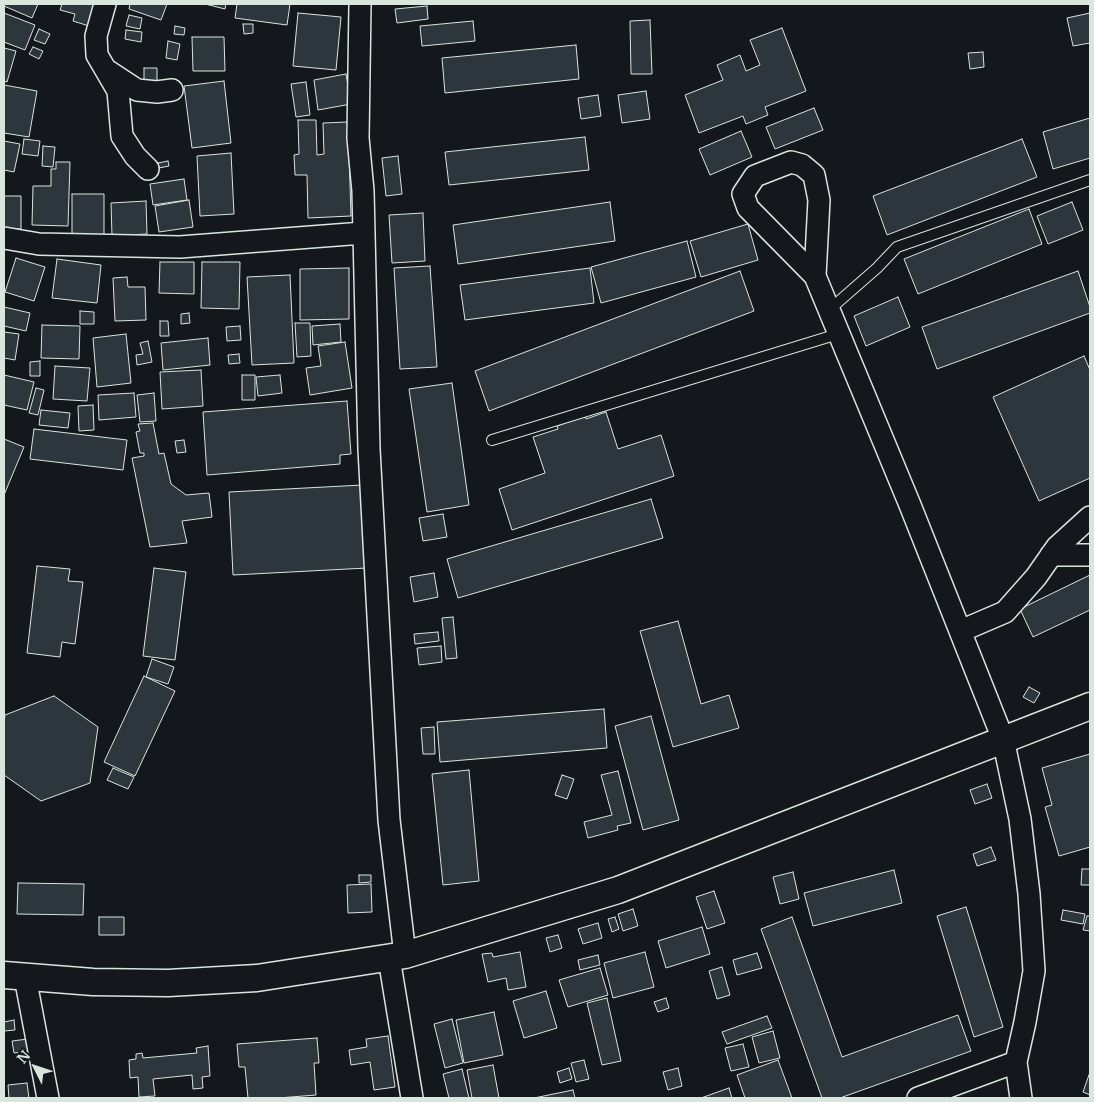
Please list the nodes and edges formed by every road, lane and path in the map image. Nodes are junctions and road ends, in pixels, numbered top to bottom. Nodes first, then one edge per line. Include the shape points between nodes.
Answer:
1 (105, 4) edge
2 (360, 4) edge
3 (103, 68) junction
4 (172, 90) dead end
5 (148, 169) dead end
6 (1090, 180) edge
7 (363, 233) junction
8 (4, 238) edge
9 (815, 276) junction
10 (829, 310) junction
11 (838, 334) junction
12 (492, 440) dead end
13 (1090, 518) edge
14 (1090, 554) edge
15 (1051, 555) junction
16 (963, 630) dead end
17 (1090, 706) edge
18 (1003, 739) junction
19 (397, 957) junction
20 (14, 976) edge
21 (1016, 1062) junction
22 (48, 1098) edge
23 (412, 1098) edge
24 (918, 1098) edge
25 (1021, 1098) edge

1 - 3 street via 96,36 97,55
2 - 7 street via 358,138
3 - 4 street via 137,90
3 - 5 street via 118,91 122,136
6 - 10 lane via 897,247
7 - 8 street via 180,247 39,244
7 - 19 street via 369,449
9 - 9 street via 748,208 743,194 755,176 791,162 802,165 814,175 819,200
9 - 10 street
10 - 11 street
11 - 12 lane
11 - 18 street
13 - 15 street
14 - 15 street
15 - 16 street via 1005,612
17 - 18 street
18 - 19 street via 618,890
18 - 21 street via 1020,819 1034,971
19 - 20 street via 257,978 197,981 93,982
19 - 23 street
20 - 22 street
21 - 24 street
21 - 25 street

